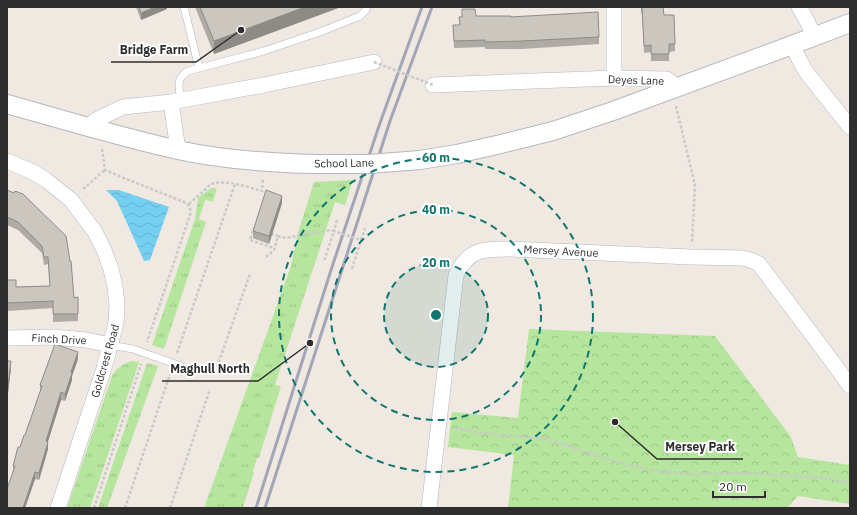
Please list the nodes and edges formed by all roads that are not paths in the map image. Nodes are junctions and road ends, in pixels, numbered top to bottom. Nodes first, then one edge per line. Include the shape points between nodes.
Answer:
1 (184, 7) edge
2 (367, 7) edge
3 (614, 7) edge
4 (799, 7) edge
5 (850, 22) edge
6 (814, 36) junction
7 (792, 46) junction
8 (374, 62) road end
9 (199, 68) junction
10 (614, 78) junction
11 (433, 85) road end
12 (676, 94) junction
13 (176, 101) junction
14 (7, 104) edge
15 (88, 127) junction
16 (850, 127) edge
17 (178, 150) junction
18 (7, 161) edge
19 (7, 338) edge
20 (110, 345) junction
21 (181, 366) dead end
22 (850, 386) edge
23 (58, 508) edge
24 (429, 508) edge

1 - 9 lane
2 - 9 lane via 360,16 320,32 264,51
3 - 10 street
4 - 6 street
5 - 6 street, Deyes Lane
6 - 7 street, Deyes Lane
7 - 12 street, Deyes Lane
7 - 16 street via 808,73
8 - 13 street
9 - 13 lane via 181,76
10 - 11 street, Deyes Lane
10 - 12 street, Deyes Lane via 667,79
12 - 17 street, School Lane, bridge via 553,131 420,160 369,164 278,163
13 - 15 street via 123,107 96,120
13 - 17 street
14 - 15 street, School Lane
15 - 17 street, School Lane
18 - 20 street, Goldcrest Road via 40,176 59,190 71,200 95,232 111,269 115,287 116,322
19 - 20 street, Finch Drive via 54,337
20 - 21 lane via 133,349
20 - 23 street, Goldcrest Road
22 - 24 street, Mersey Avenue via 759,264 751,260 481,250 470,256 456,275

